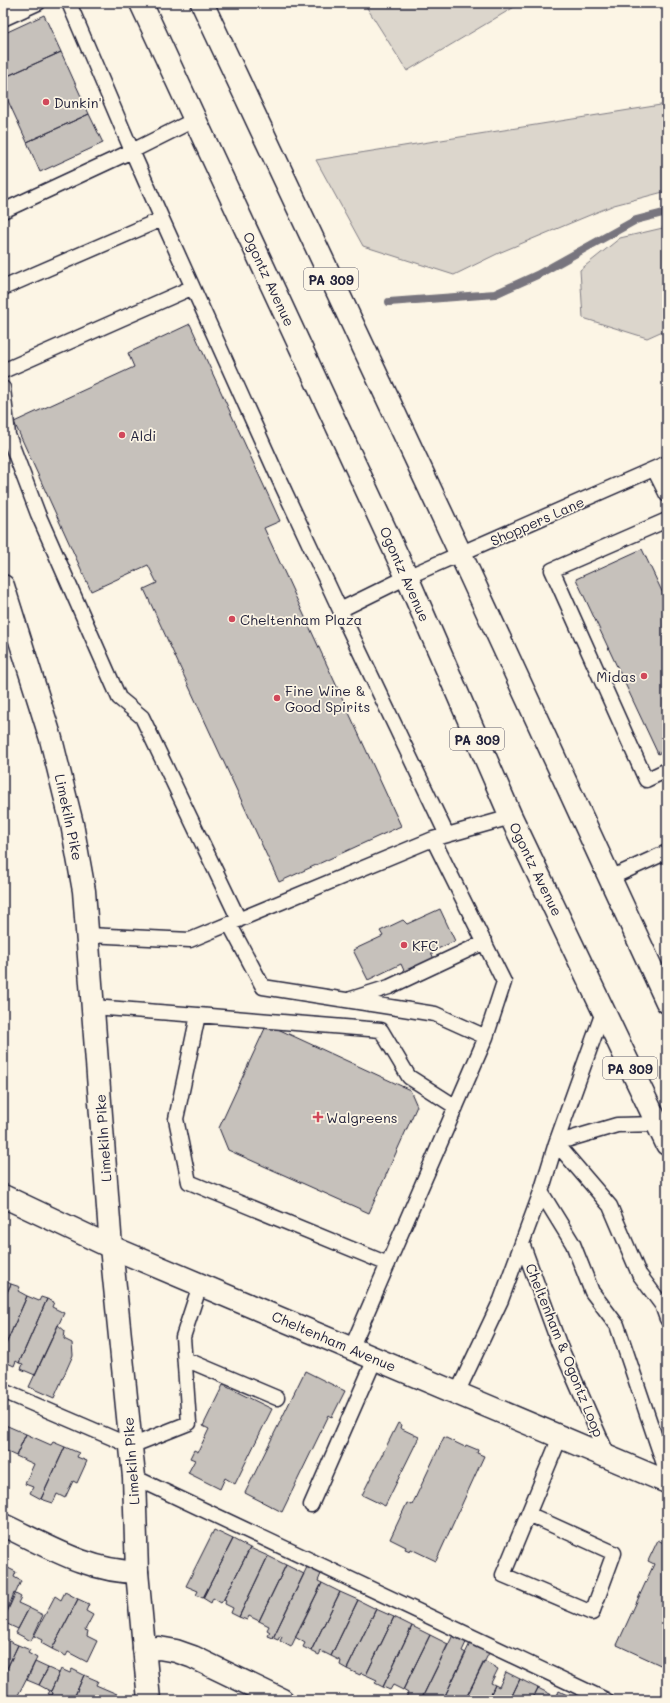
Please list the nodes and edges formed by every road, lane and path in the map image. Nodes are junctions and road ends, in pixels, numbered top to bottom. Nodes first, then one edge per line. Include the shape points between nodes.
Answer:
1 (10, 3) edge
2 (38, 3) edge
3 (69, 3) edge
4 (141, 3) edge
5 (202, 3) edge
6 (3, 6) edge
7 (3, 18) edge
8 (196, 119) junction
9 (132, 151) junction
10 (3, 211) edge
11 (162, 219) junction
12 (3, 288) edge
13 (191, 288) junction
14 (3, 371) edge
15 (3, 388) edge
16 (667, 463) edge
17 (654, 469) junction
18 (667, 496) edge
19 (667, 520) edge
20 (461, 554) junction
21 (407, 577) junction
22 (3, 586) edge
23 (340, 610) junction
24 (667, 770) edge
25 (511, 817) junction
26 (447, 835) junction
27 (433, 839) junction
28 (667, 852) edge
29 (610, 878) junction
30 (234, 922) junction
31 (88, 935) junction
32 (485, 942) junction
33 (349, 1000) junction
34 (667, 1002) edge
35 (93, 1007) junction
36 (603, 1012) junction
37 (198, 1014) junction
38 (486, 1037) junction
39 (456, 1107) junction
40 (657, 1124) junction
41 (556, 1143) junction
42 (667, 1144) edge
43 (541, 1192) junction
44 (3, 1196) edge
45 (522, 1243) junction
46 (111, 1247) junction
47 (388, 1264) junction
48 (200, 1285) junction
49 (667, 1319) edge
50 (351, 1349) junction
51 (185, 1358) junction
52 (375, 1359) junction
53 (3, 1391) edge
54 (457, 1393) junction
55 (277, 1398) dead end
56 (560, 1437) junction
57 (131, 1446) junction
58 (609, 1458) junction
59 (667, 1473) edge
60 (134, 1478) junction
61 (667, 1482) edge
62 (311, 1505) dead end
63 (528, 1514) junction
64 (3, 1525) edge
65 (137, 1572) junction
66 (144, 1649) junction
67 (149, 1700) edge
68 (282, 1700) edge
69 (606, 1700) edge

1 - 6 lane
2 - 7 lane
3 - 9 lane
4 - 8 main road, Ogontz Avenue / PA 309
5 - 20 main road, PA 309
8 - 9 lane
8 - 21 main road, Ogontz Avenue / PA 309
9 - 10 lane
9 - 11 lane
11 - 12 lane
11 - 13 lane
13 - 14 lane
13 - 23 lane
15 - 30 lane via 8,435 38,514 119,698 142,717
16 - 17 lane, Shoppers Lane
17 - 18 lane
17 - 20 lane, Shoppers Lane
19 - 24 lane via 552,570 646,780
20 - 21 lane, Shoppers Lane
20 - 29 main road, PA 309
21 - 23 lane, Shoppers Lane
21 - 25 main road, Ogontz Avenue / PA 309
22 - 31 main road, Limekiln Pike via 51,739 72,824 84,891
23 - 26 lane
25 - 26 lane
25 - 36 main road, Ogontz Avenue / PA 309
26 - 27 lane
27 - 30 lane
27 - 32 lane
28 - 29 lane
29 - 34 main road, PA 309
30 - 31 lane via 190,940
30 - 33 lane via 263,987
31 - 35 main road, Limekiln Pike
32 - 33 lane via 389,987
32 - 38 lane via 504,982
33 - 38 lane via 435,1014
35 - 37 lane
35 - 46 main road, Limekiln Pike
36 - 40 main road, Ogontz Avenue / PA 309
36 - 41 lane, Cheltenham & Ogontz Loop
37 - 39 lane via 381,1030 409,1077
37 - 47 lane via 176,1120 189,1182
38 - 39 lane
39 - 47 lane
40 - 41 lane via 617,1125
40 - 42 main road, Ogontz Avenue / PA 309
41 - 43 lane, Cheltenham & Ogontz Loop
41 - 49 lane via 610,1206 639,1274 662,1305
43 - 45 lane, Cheltenham & Ogontz Loop
43 - 59 lane via 573,1244 592,1292 617,1325
44 - 46 main road, Cheltenham Avenue
45 - 54 lane, Cheltenham & Ogontz Loop via 501,1300
45 - 58 lane, Cheltenham & Ogontz Loop via 559,1344
46 - 48 main road, Cheltenham Avenue
46 - 57 main road, Limekiln Pike
47 - 50 lane
48 - 50 main road, Cheltenham Avenue
48 - 51 lane via 183,1337
50 - 52 main road, Cheltenham Avenue
51 - 55 lane
51 - 57 lane via 189,1423
52 - 54 main road, Cheltenham Avenue
52 - 62 lane
53 - 57 lane
54 - 56 main road, Cheltenham Avenue
56 - 58 main road, Cheltenham Avenue
56 - 63 lane
57 - 60 main road, Limekiln Pike
58 - 61 main road, Cheltenham Avenue
60 - 65 main road, Limekiln Pike
60 - 69 lane
63 - 63 lane via 503,1575 592,1613 614,1553
64 - 65 main road via 92,1566 121,1572
65 - 66 main road, Limekiln Pike
66 - 67 main road, Limekiln Pike
66 - 68 main road via 159,1648 182,1653

